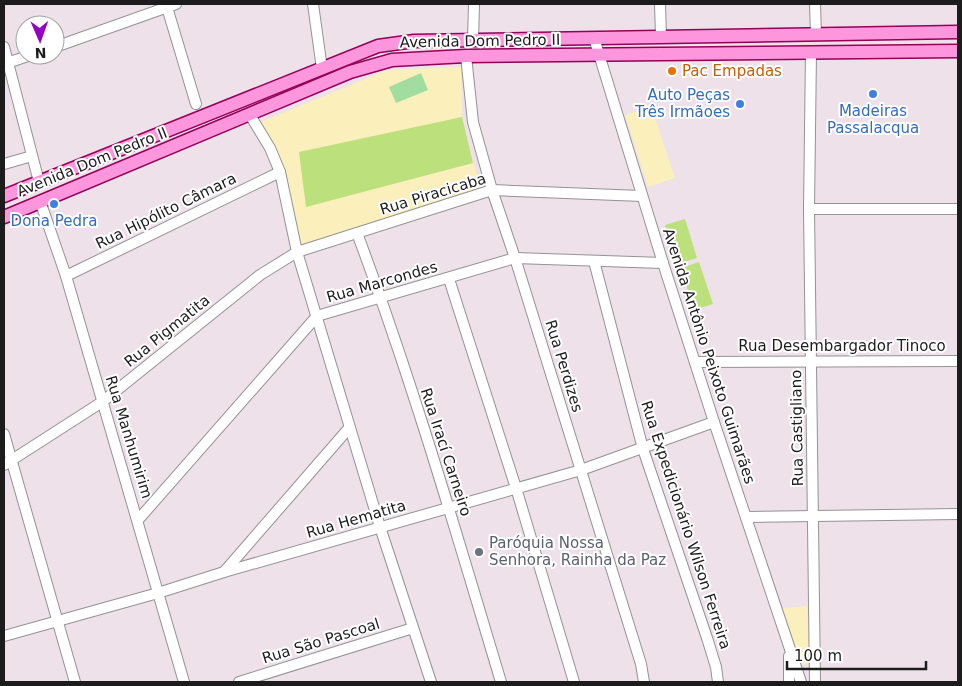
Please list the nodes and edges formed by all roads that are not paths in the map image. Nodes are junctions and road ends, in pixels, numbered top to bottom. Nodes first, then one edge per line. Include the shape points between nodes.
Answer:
1 (313, 4) edge
2 (474, 4) edge
3 (660, 4) edge
4 (815, 4) edge
5 (170, 5) edge
6 (958, 32) edge
7 (816, 34) junction
8 (661, 37) junction
9 (594, 38) junction
10 (473, 40) junction
11 (65, 42) edge
12 (4, 47) edge
13 (958, 51) edge
14 (811, 52) junction
15 (598, 55) junction
16 (466, 56) junction
17 (6, 64) edge
18 (322, 69) junction
19 (196, 104) dead end
20 (250, 115) junction
21 (32, 156) junction
22 (4, 164) edge
23 (280, 172) junction
24 (39, 182) junction
25 (492, 190) junction
26 (4, 196) edge
27 (642, 196) junction
28 (40, 201) junction
29 (809, 209) junction
30 (958, 209) edge
31 (4, 217) edge
32 (357, 233) junction
33 (297, 252) junction
34 (515, 258) junction
35 (594, 261) junction
36 (663, 263) junction
37 (66, 276) junction
38 (449, 278) junction
39 (381, 298) junction
40 (317, 316) junction
41 (958, 361) edge
42 (695, 362) junction
43 (812, 362) junction
44 (102, 402) junction
45 (714, 422) junction
46 (349, 428) junction
47 (4, 434) edge
48 (643, 448) junction
49 (7, 462) edge
50 (581, 470) junction
51 (516, 488) junction
52 (449, 508) junction
53 (958, 514) edge
54 (813, 516) junction
55 (746, 517) junction
56 (138, 520) junction
57 (380, 527) junction
58 (224, 572) junction
59 (158, 593) junction
60 (58, 620) junction
61 (413, 628) junction
62 (4, 636) edge
63 (789, 646) junction
64 (75, 682) edge
65 (184, 682) edge
66 (238, 682) edge
67 (431, 682) edge
68 (501, 682) edge
69 (574, 682) edge
70 (644, 682) edge
71 (718, 682) edge
72 (789, 682) edge
73 (801, 682) edge
74 (815, 682) edge

1 - 18 street
2 - 10 street
3 - 8 street
4 - 7 street
5 - 11 street
5 - 19 street
6 - 7 main road, Avenida Dom Pedro II
7 - 8 main road, Avenida Dom Pedro II
8 - 9 main road, Avenida Dom Pedro II
9 - 10 main road, Avenida Dom Pedro II
9 - 15 street, Avenida Antônio Peixoto Guimarães
10 - 18 main road, Avenida Dom Pedro II via 414,41 378,46
12 - 17 street
13 - 14 main road, Avenida Dom Pedro II
14 - 15 main road, Avenida Dom Pedro II
14 - 29 street, Rua Castigliano
15 - 16 main road, Avenida Dom Pedro II
15 - 27 street, Avenida Antônio Peixoto Guimarães
16 - 20 main road, Avenida Dom Pedro II via 392,60 350,72
16 - 25 street, Rua Perdizes via 473,122
17 - 21 street
18 - 24 main road, Avenida Dom Pedro II
20 - 23 street
20 - 28 main road, Avenida Dom Pedro II
21 - 22 street
21 - 24 street
23 - 33 street
23 - 37 street, Rua Hipólito Câmara
24 - 26 main road, Avenida Dom Pedro II
25 - 27 street, Rua Piracicaba
25 - 32 street, Rua Piracicaba
25 - 34 street, Rua Perdizes
27 - 36 street, Avenida Antônio Peixoto Guimarães
28 - 31 main road, Avenida Dom Pedro II
28 - 37 street, Rua Manhumirim
29 - 30 street
29 - 43 street, Rua Castigliano
32 - 33 street, Rua Piracicaba
32 - 39 street, Rua Irací Carneiro
33 - 40 street
33 - 44 street, Rua Pigmatita via 260,276
34 - 35 street, Rua Marcondes
34 - 38 street, Rua Marcondes
34 - 50 street, Rua Perdizes
35 - 36 street, Rua Marcondes
35 - 48 street, Rua Expedicionário Wilson Ferreira
36 - 42 street, Avenida Antônio Peixoto Guimarães
37 - 44 street, Rua Manhumirim
38 - 39 street, Rua Marcondes
38 - 51 street
39 - 40 street, Rua Marcondes
39 - 52 street, Rua Irací Carneiro
40 - 46 street
40 - 56 street, Rua Marcondes
41 - 43 street, Rua Desembargador Tinoco
42 - 43 street, Rua Desembargador Tinoco
42 - 45 street, Avenida Antônio Peixoto Guimarães
43 - 54 street, Rua Castigliano
44 - 49 street, Rua Pigmatita
44 - 56 street, Rua Manhumirim
45 - 48 street, Rua Hematita
45 - 55 street, Avenida Antônio Peixoto Guimarães
46 - 57 street
46 - 58 street
47 - 49 street
48 - 50 street, Rua Hematita
48 - 71 street, Rua Expedicionário Wilson Ferreira via 707,638
49 - 60 street
50 - 51 street, Rua Hematita
50 - 70 street, Rua Perdizes
51 - 52 street, Rua Hematita
51 - 69 street
52 - 57 street, Rua Hematita
52 - 68 street, Rua Irací Carneiro
53 - 54 street
54 - 55 street
54 - 74 street, Rua Castigliano
55 - 63 street, Avenida Antônio Peixoto Guimarães
56 - 59 street, Rua Manhumirim
57 - 58 street, Rua Hematita
57 - 61 street
58 - 59 street, Rua Hematita
59 - 60 street, Rua Hematita
59 - 65 street, Rua Manhumirim
60 - 62 street, Rua Hematita
60 - 64 street
61 - 66 street, Rua São Pascoal
61 - 67 street
63 - 72 street
63 - 73 street, Avenida Antônio Peixoto Guimarães

